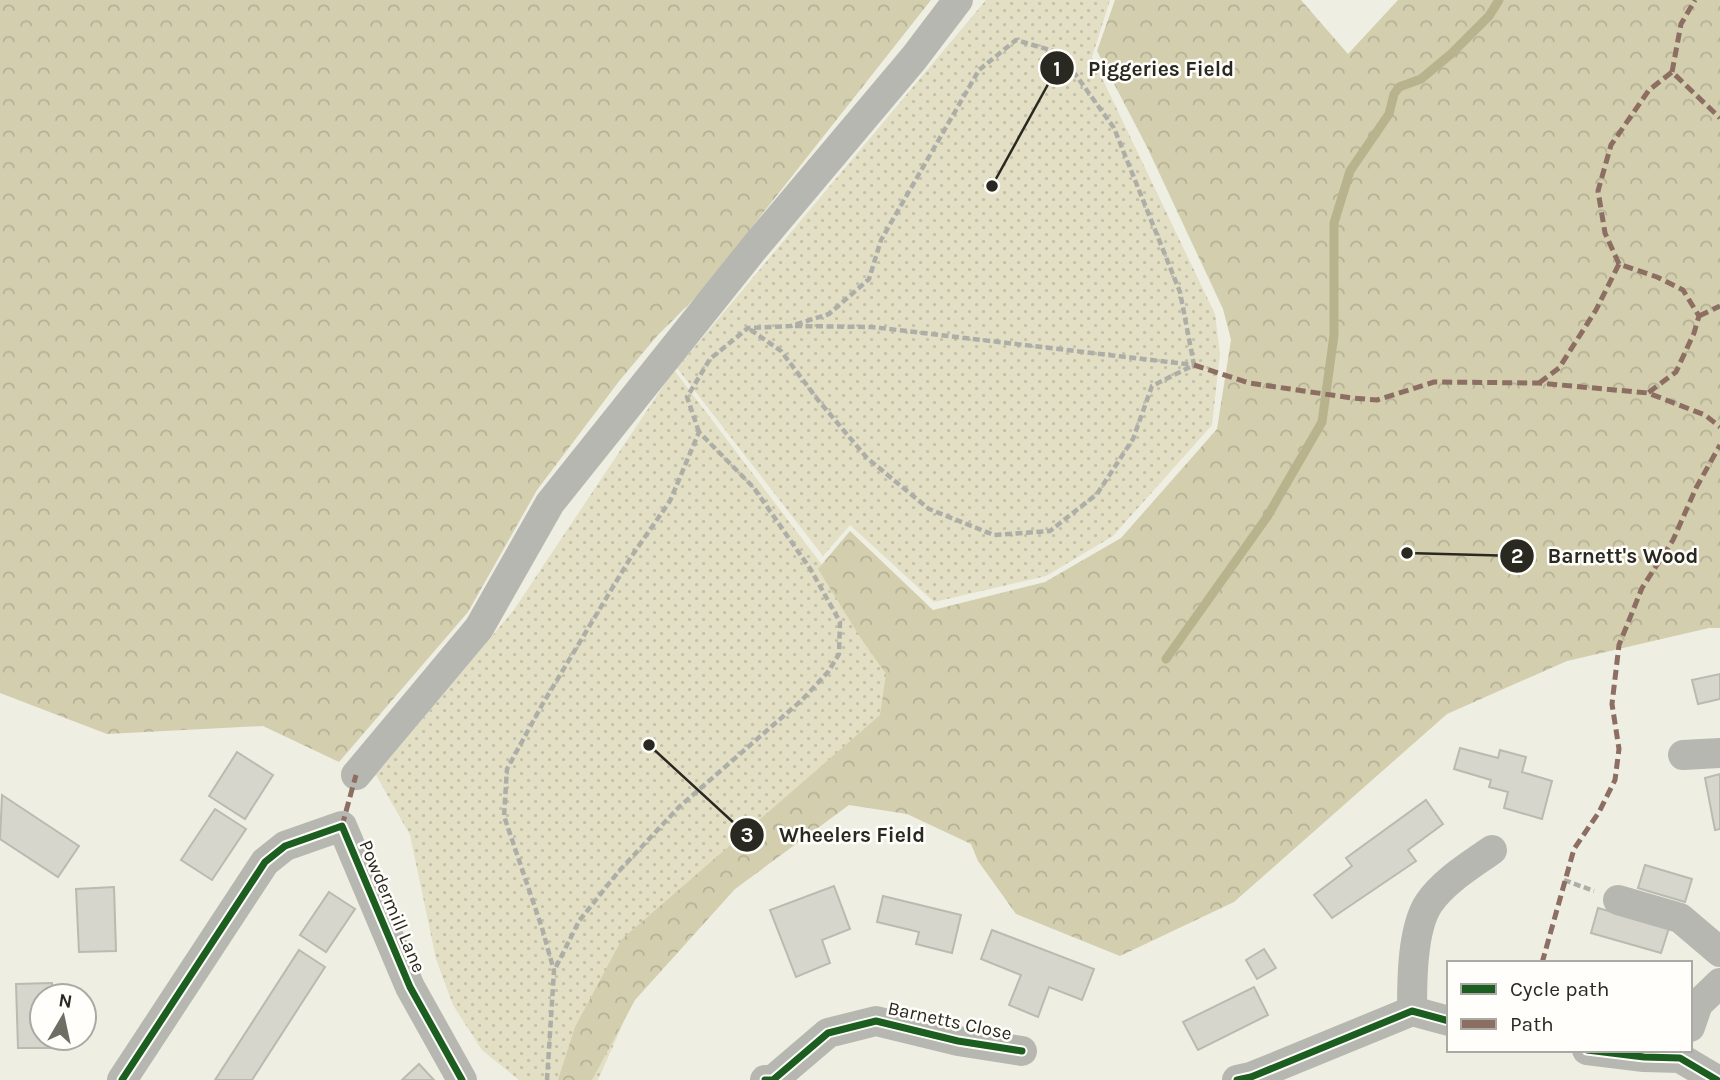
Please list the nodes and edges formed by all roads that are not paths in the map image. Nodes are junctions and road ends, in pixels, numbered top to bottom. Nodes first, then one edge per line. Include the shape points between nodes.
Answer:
1 (958, 0) edge
2 (1720, 753) edge
3 (1683, 755) dead end
4 (356, 775) dead end
5 (1492, 850) dead end
6 (1618, 900) dead end
7 (1720, 952) edge
8 (1720, 983) edge
9 (1412, 1011) junction
10 (1447, 1020) edge
11 (1692, 1021) edge
12 (1022, 1051) dead end
13 (1603, 1052) edge
14 (1681, 1054) edge
15 (122, 1080) edge
16 (462, 1080) edge
17 (765, 1080) edge
18 (1237, 1080) edge
19 (1717, 1080) edge

1 - 4 street via 550,503 479,628
2 - 3 street
5 - 9 street via 1455,876 1429,903 1412,970
6 - 7 street via 1680,918
8 - 11 street via 1698,1004
9 - 10 street
9 - 18 street
12 - 17 street, Barnetts Close via 876,1021 828,1033 773,1080
13 - 14 street via 1644,1057
14 - 19 street
15 - 16 street, Powdermill Lane via 265,862 285,846 342,826 410,986

